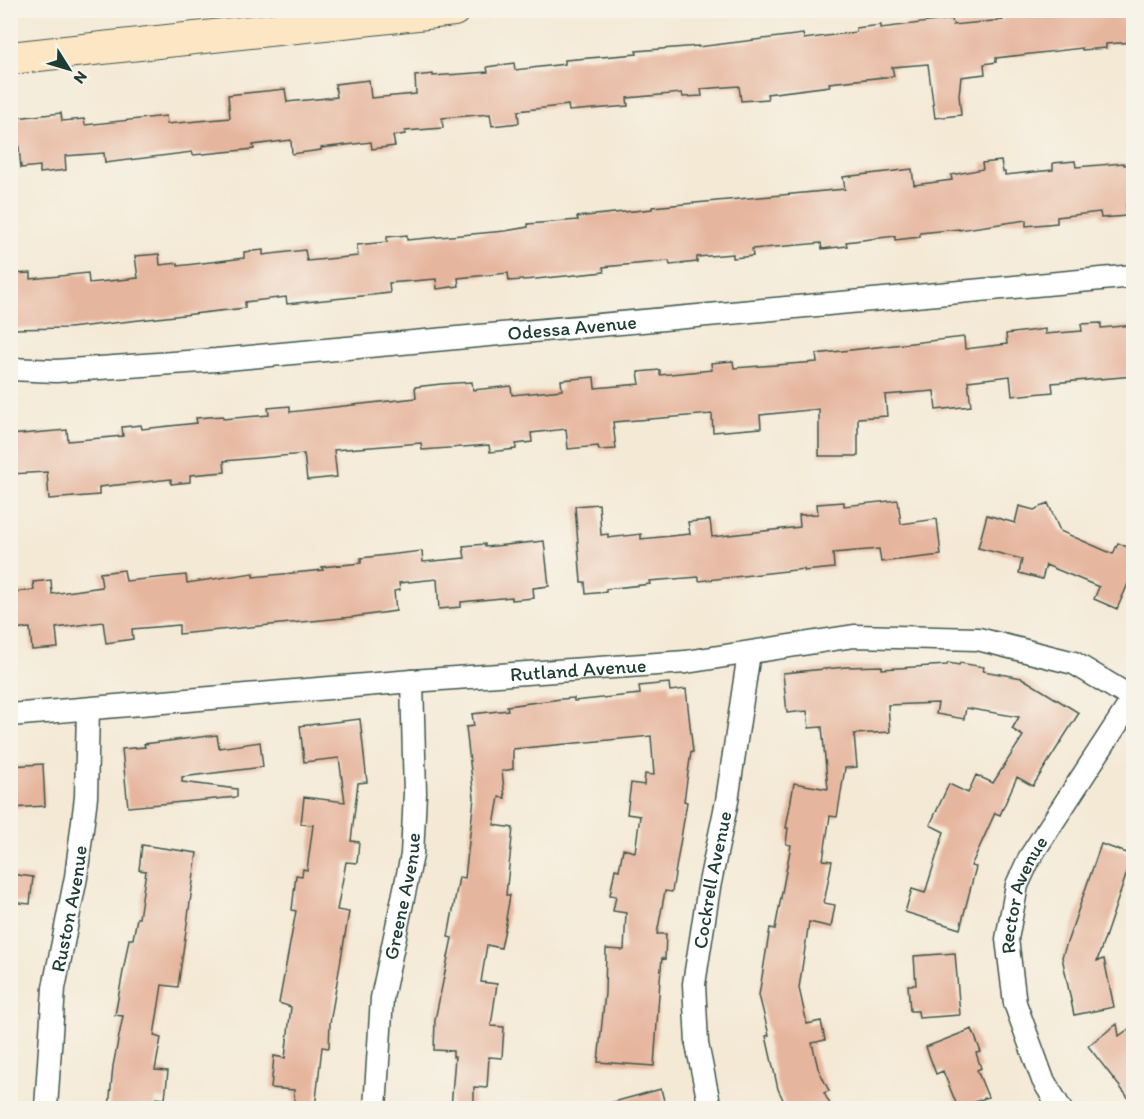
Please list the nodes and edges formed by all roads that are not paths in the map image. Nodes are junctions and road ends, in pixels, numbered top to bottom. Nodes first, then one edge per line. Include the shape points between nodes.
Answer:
1 (454, 10) edge
2 (10, 58) edge
3 (1134, 276) edge
4 (10, 369) edge
5 (749, 653) junction
6 (412, 681) junction
7 (1133, 699) edge
8 (88, 709) junction
9 (10, 715) edge
10 (46, 1108) edge
11 (375, 1108) edge
12 (710, 1108) edge
13 (1060, 1108) edge

1 - 2 street
3 - 4 street, Odessa Avenue via 216,360 56,371
5 - 6 street, Rutland Avenue via 686,662
5 - 7 street, Rutland Avenue via 854,636 978,639 1074,663
5 - 12 street, Cockrell Avenue via 693,984 697,1044
6 - 8 street, Rutland Avenue
6 - 11 street, Greene Avenue via 412,855 382,998
7 - 13 street, Rector Avenue via 1030,857 1017,885 1006,939 1015,1004 1044,1080
8 - 9 street, Rutland Avenue
8 - 10 street, Ruston Avenue via 86,797 76,877 54,988

